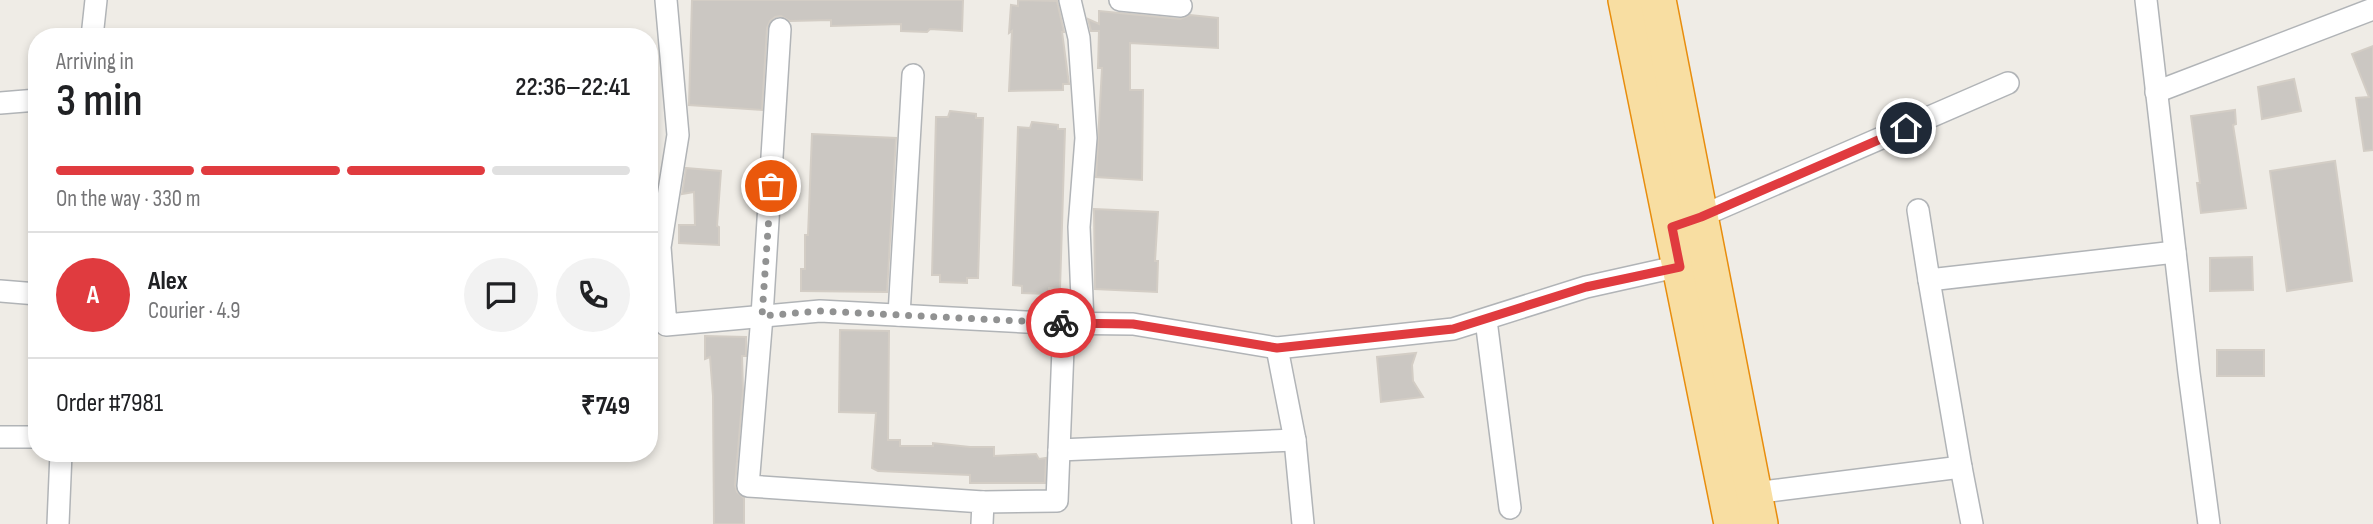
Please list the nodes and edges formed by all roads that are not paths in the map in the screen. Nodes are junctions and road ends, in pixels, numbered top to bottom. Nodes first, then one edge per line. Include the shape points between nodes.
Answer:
1 (96, 0) edge
2 (666, 0) edge
3 (1070, 0) edge
4 (1121, 0) edge
5 (1626, 0) edge
6 (1658, 0) edge
7 (2146, 0) edge
8 (1181, 6) dead end
9 (2373, 9) edge
10 (93, 28) edge
11 (780, 29) dead end
12 (913, 75) dead end
13 (2008, 83) dead end
14 (2156, 92) junction
15 (1661, 94) junction
16 (28, 101) edge
17 (0, 103) edge
18 (1918, 210) dead end
19 (1686, 222) junction
20 (2175, 252) junction
21 (1694, 263) junction
22 (1929, 280) junction
23 (658, 287) edge
24 (0, 291) edge
25 (28, 294) edge
26 (658, 309) edge
27 (899, 315) junction
28 (762, 316) junction
29 (1486, 320) junction
30 (1074, 323) junction
31 (1277, 348) junction
32 (0, 437) edge
33 (28, 437) edge
34 (1295, 440) junction
35 (1059, 450) junction
36 (61, 462) edge
37 (1961, 467) junction
38 (983, 502) junction
39 (1510, 508) dead end
40 (1757, 508) edge
41 (58, 524) edge
42 (982, 524) edge
43 (1303, 524) edge
44 (1731, 524) edge
45 (1972, 524) edge
46 (2209, 524) edge

1 - 10 street
2 - 23 street via 678,135
3 - 30 street via 1079,38 1086,138
4 - 8 street
5 - 15 highway
6 - 15 highway
7 - 14 street
9 - 14 street
11 - 28 street
12 - 27 street
13 - 19 street
14 - 20 street
15 - 19 highway
16 - 17 street
18 - 22 street
19 - 21 highway
20 - 22 street
20 - 46 street
21 - 29 street via 1586,287
21 - 40 highway
21 - 44 highway
22 - 37 street
24 - 25 street
26 - 28 street via 666,325
27 - 28 street via 820,311
27 - 30 street
28 - 38 street via 748,486
29 - 31 street via 1453,329
29 - 39 street
30 - 31 street via 1133,324
30 - 35 street
31 - 34 street
32 - 33 street
34 - 35 street
34 - 43 street
35 - 38 street via 1057,500
36 - 41 street
37 - 40 street
37 - 45 street
38 - 42 street

